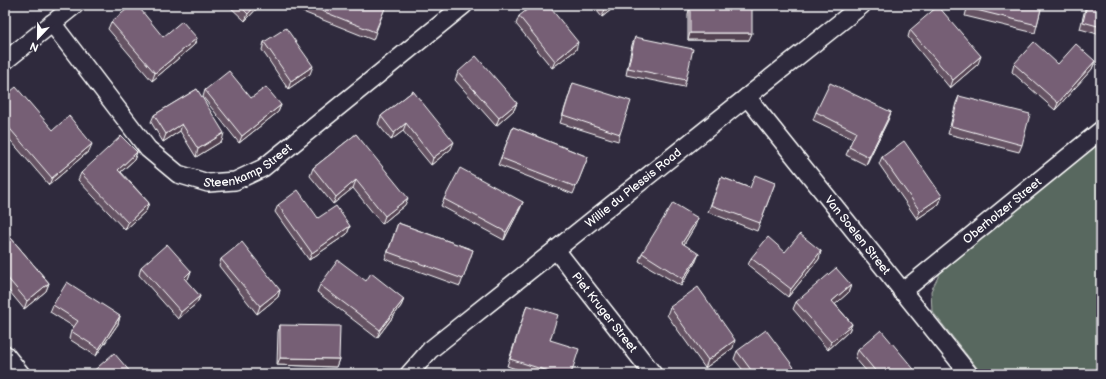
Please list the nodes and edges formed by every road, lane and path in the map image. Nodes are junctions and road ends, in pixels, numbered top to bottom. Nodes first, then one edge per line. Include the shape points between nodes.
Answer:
1 (75, 5) edge
2 (464, 5) edge
3 (862, 5) edge
4 (52, 23) junction
5 (5, 61) edge
6 (747, 97) junction
7 (1101, 130) edge
8 (556, 250) junction
9 (902, 292) junction
10 (5, 354) edge
11 (21, 374) edge
12 (409, 374) edge
13 (653, 374) edge
14 (969, 374) edge

1 - 4 street
2 - 4 street, Steenkamp Street via 263,168 235,181 208,183 178,174 148,149
3 - 6 street, Willie du Plessis Road
4 - 5 street
6 - 8 street, Willie du Plessis Road
6 - 9 street, Van Soelen Street
7 - 9 street, Oberholzer Street
8 - 12 street, Willie du Plessis Road via 430,350
8 - 13 street, Piet Kruger Street
9 - 14 street, Van Soelen Street
10 - 11 street

